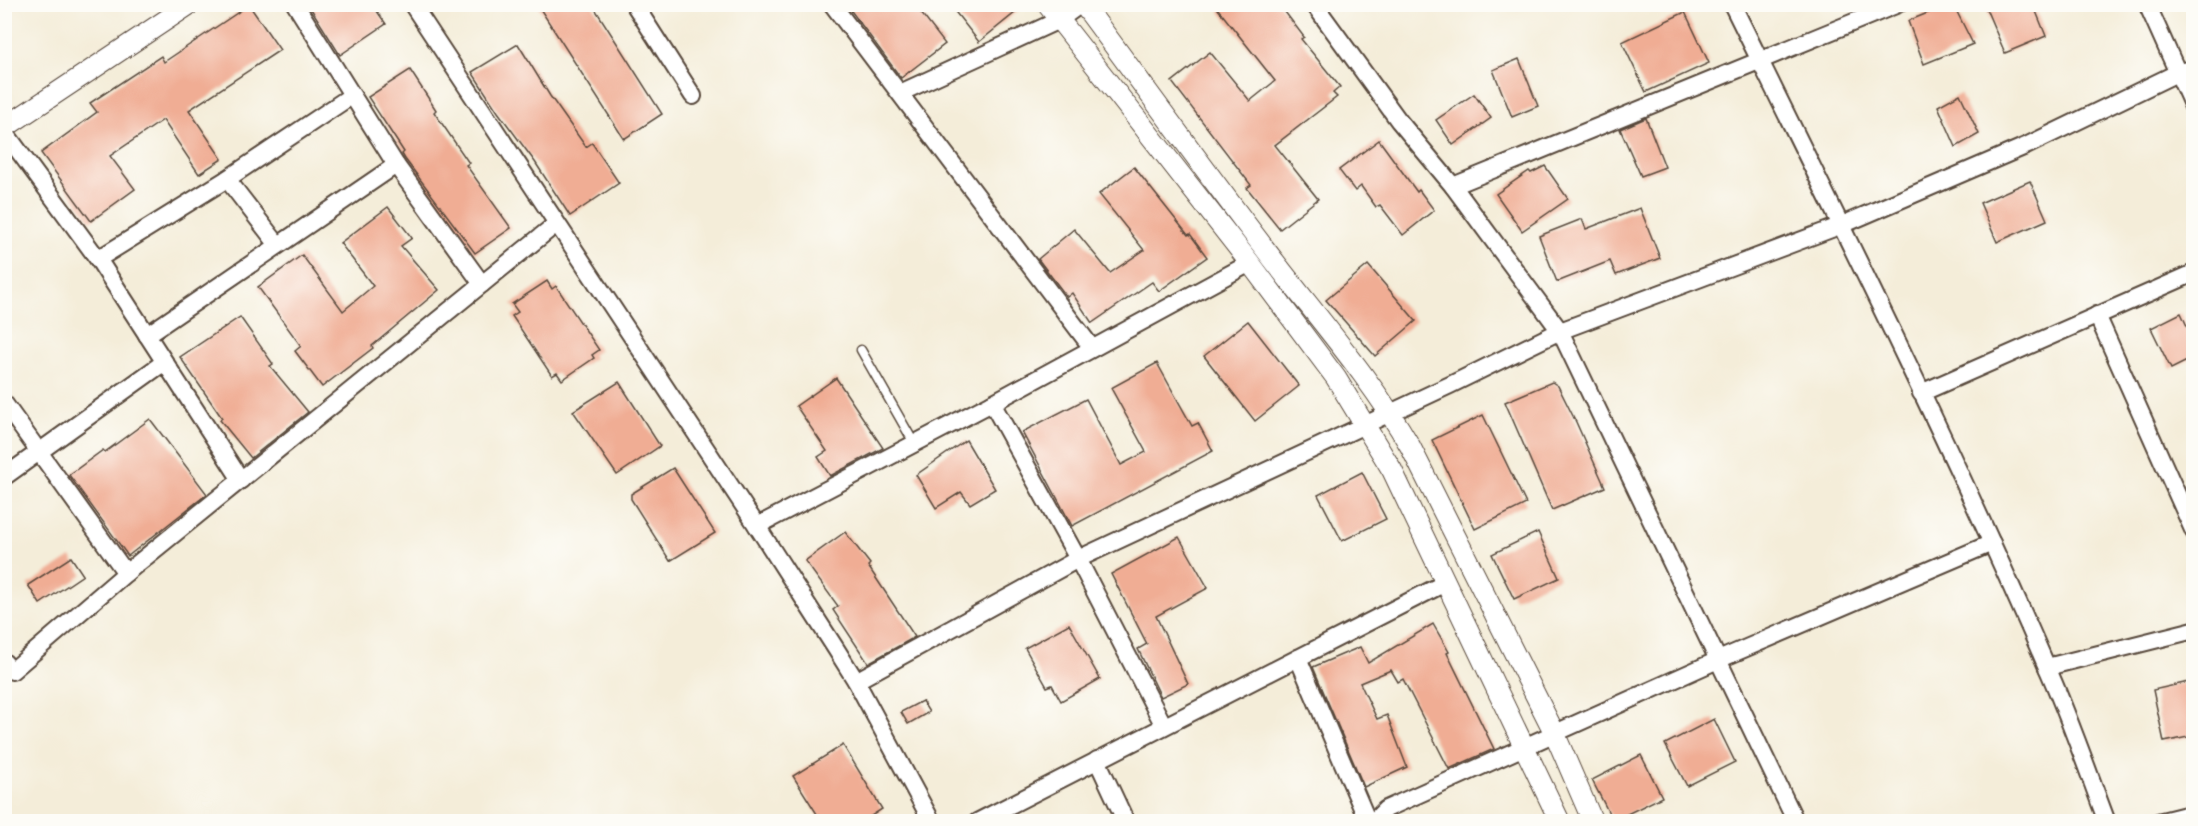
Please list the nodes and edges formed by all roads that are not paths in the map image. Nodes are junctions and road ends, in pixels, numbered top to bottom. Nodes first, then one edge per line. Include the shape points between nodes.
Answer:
1 (190, 4) edge
2 (295, 4) edge
3 (412, 4) edge
4 (634, 4) edge
5 (832, 4) edge
6 (1082, 4) edge
7 (1314, 4) edge
8 (1732, 4) edge
9 (1898, 4) edge
10 (2147, 4) edge
11 (1053, 12) edge
12 (1760, 60) junction
13 (2185, 70) edge
14 (900, 93) junction
15 (351, 96) junction
16 (693, 96) dead end
17 (2193, 109) edge
18 (4, 129) edge
19 (396, 165) junction
20 (227, 179) junction
21 (1453, 186) junction
22 (556, 224) junction
23 (1842, 225) junction
24 (278, 245) junction
25 (98, 259) junction
26 (1250, 263) junction
27 (2193, 273) edge
28 (482, 284) junction
29 (2097, 315) junction
30 (1560, 331) junction
31 (147, 334) junction
32 (1092, 348) junction
33 (861, 350) dead end
34 (163, 363) junction
35 (1921, 393) junction
36 (992, 402) junction
37 (4, 403) edge
38 (1390, 412) junction
39 (1364, 425) junction
40 (914, 443) junction
41 (39, 451) junction
42 (4, 477) edge
43 (241, 480) junction
44 (757, 526) junction
45 (2193, 532) edge
46 (1992, 543) junction
47 (1077, 559) junction
48 (126, 573) junction
49 (1445, 583) junction
50 (2193, 630) edge
51 (1298, 657) junction
52 (1718, 660) junction
53 (4, 662) edge
54 (2047, 667) junction
55 (856, 681) junction
56 (1164, 726) junction
57 (1554, 732) junction
58 (1524, 746) junction
59 (1097, 760) junction
60 (2193, 813) edge
61 (932, 822) edge
62 (977, 822) edge
63 (1126, 822) edge
64 (1368, 822) edge
65 (1373, 822) edge
66 (1560, 822) edge
67 (1593, 822) edge
68 (1796, 822) edge
69 (2108, 822) edge
70 (2158, 822) edge

1 - 18 street
2 - 15 street
3 - 22 street
4 - 16 street
5 - 14 street
6 - 11 street
6 - 38 street
7 - 21 street via 1399,121
8 - 12 street
9 - 12 street
10 - 13 street
11 - 14 street
11 - 26 street
12 - 21 street
12 - 23 street
13 - 17 street
13 - 23 street via 2028,145
14 - 32 street
15 - 19 street
15 - 20 street
18 - 25 street
19 - 24 street
19 - 28 street
20 - 24 street
20 - 25 street
21 - 30 street
22 - 28 street
22 - 44 street
23 - 30 street
23 - 35 street
24 - 31 street
25 - 31 street
26 - 32 street
26 - 39 street via 1336,378
27 - 29 street
28 - 43 street
29 - 35 street
29 - 45 street
30 - 38 street
30 - 52 street
31 - 34 street
32 - 36 street
33 - 40 lane
34 - 41 street
34 - 43 street
35 - 46 street
36 - 40 street
36 - 47 street
37 - 41 street
38 - 39 street
38 - 57 street
39 - 47 street
39 - 49 street via 1392,470
40 - 44 street
41 - 42 street
41 - 48 street
43 - 48 street
44 - 55 street
46 - 52 street
46 - 54 street
47 - 55 street
47 - 56 street
48 - 53 street via 12,671
49 - 51 street
49 - 58 street
50 - 54 street
51 - 56 street
51 - 64 street
52 - 57 street
52 - 68 street
54 - 69 street
55 - 61 street
56 - 59 street
57 - 58 street
57 - 67 street
58 - 65 street via 1386,809
58 - 66 street
59 - 62 street
59 - 63 street
60 - 70 street

